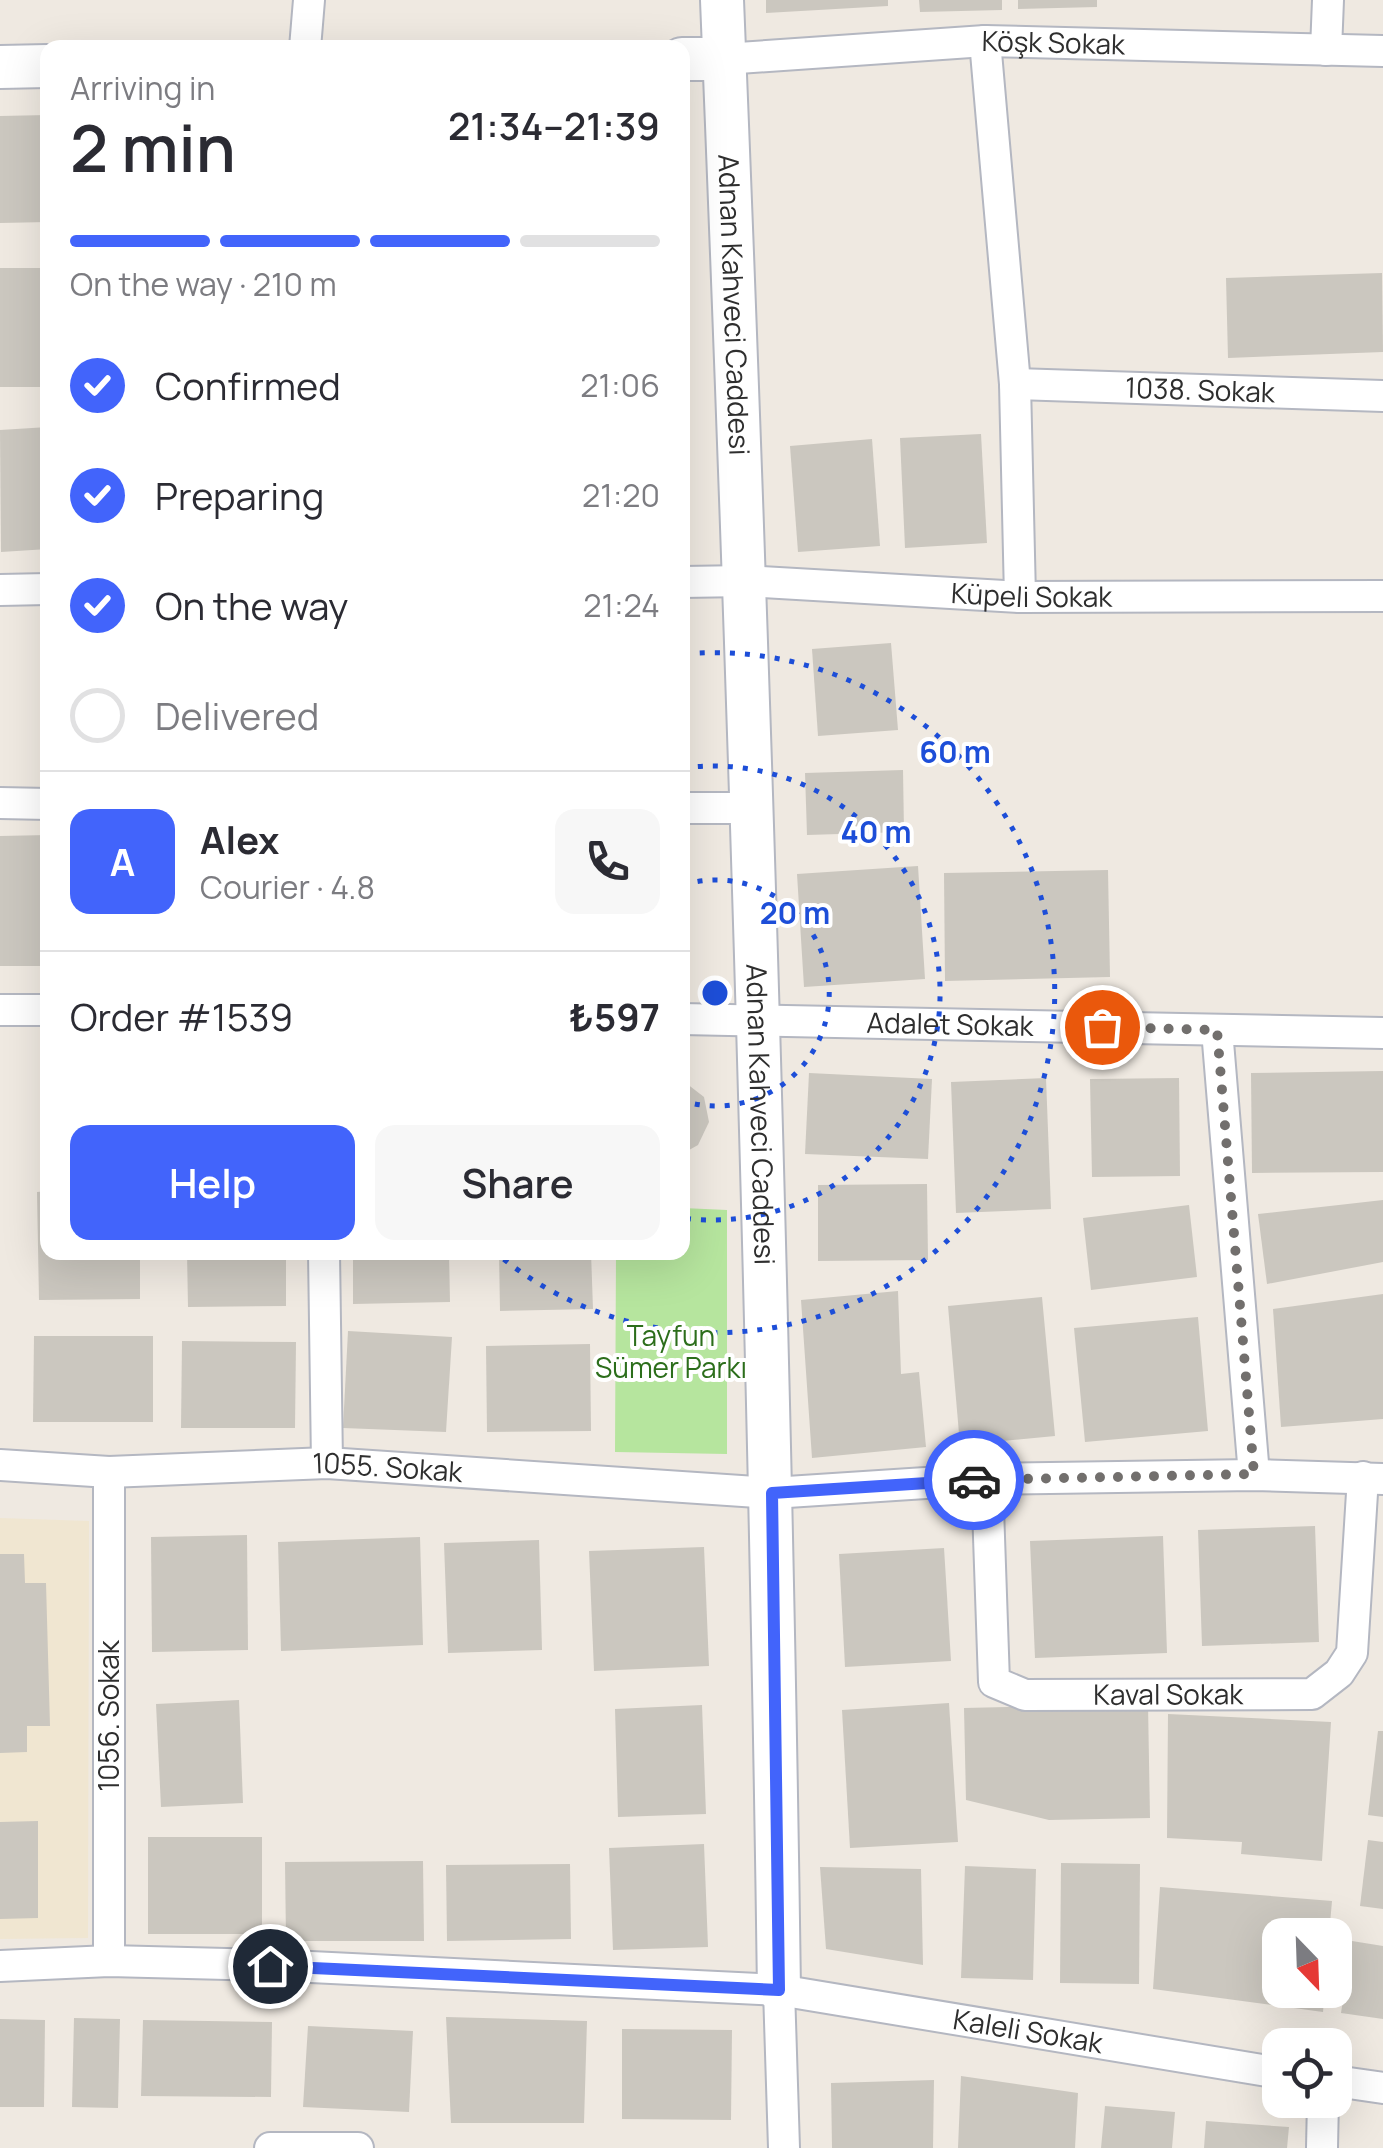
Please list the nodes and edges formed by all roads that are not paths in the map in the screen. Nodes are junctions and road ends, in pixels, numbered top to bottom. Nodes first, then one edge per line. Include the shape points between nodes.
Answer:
1 (308, 0) edge
2 (722, 0) edge
3 (1328, 0) edge
4 (306, 40) edge
5 (985, 41) junction
6 (1326, 50) junction
7 (1383, 51) edge
8 (703, 59) edge
9 (40, 66) edge
10 (0, 67) edge
11 (1015, 384) junction
12 (1383, 396) edge
13 (746, 581) junction
14 (690, 582) edge
15 (0, 590) edge
16 (40, 590) edge
17 (1020, 596) junction
18 (1383, 596) edge
19 (0, 803) edge
20 (40, 804) edge
21 (690, 808) edge
22 (751, 808) junction
23 (0, 1010) edge
24 (40, 1010) edge
25 (690, 1019) edge
26 (758, 1020) junction
27 (1217, 1030) junction
28 (1383, 1033) edge
29 (324, 1260) edge
30 (327, 1463) junction
31 (0, 1465) edge
32 (110, 1472) junction
33 (1254, 1474) junction
34 (1373, 1478) edge
35 (987, 1479) junction
36 (772, 1493) junction
37 (108, 1961) junction
38 (0, 1966) edge
39 (779, 1990) junction
40 (1262, 2070) edge
41 (1352, 2083) edge
42 (1383, 2088) edge
43 (1323, 2118) edge
44 (270, 2148) edge
45 (358, 2148) edge
46 (784, 2148) edge
47 (1322, 2148) edge

1 - 4 street
2 - 8 street, Adnan Kahveci Caddesi
3 - 6 street
5 - 6 street, Köşk Sokak
5 - 8 street, Köşk Sokak
5 - 11 street
6 - 7 street, Köşk Sokak
8 - 13 street, Adnan Kahveci Caddesi
9 - 10 street
11 - 12 street, 1038. Sokak
11 - 17 street
13 - 14 street, Küpeli Sokak
13 - 17 street, Küpeli Sokak
13 - 22 street, Adnan Kahveci Caddesi
15 - 16 street
17 - 18 street, Küpeli Sokak
19 - 20 street
21 - 22 street
22 - 26 street, Adnan Kahveci Caddesi
23 - 24 street
25 - 26 street, Adalet Sokak
26 - 27 street, Adalet Sokak
26 - 36 street, Adnan Kahveci Caddesi
27 - 28 street, Adalet Sokak
27 - 33 street
29 - 30 street
30 - 32 street, 1055. Sokak
30 - 36 street, 1055. Sokak
31 - 32 street, 1055. Sokak
32 - 37 street, 1056. Sokak
33 - 34 street, 1055. Sokak
33 - 35 street, 1055. Sokak
34 - 35 street, Kaval Sokak via 1352,1653 1312,1694 1024,1695 994,1682
35 - 36 street, 1055. Sokak
36 - 39 street, Adnan Kahveci Caddesi
37 - 38 street, Kaleli Sokak
37 - 39 street, Kaleli Sokak
39 - 40 street, Kaleli Sokak
39 - 46 street
41 - 42 street
43 - 47 street
44 - 45 street

